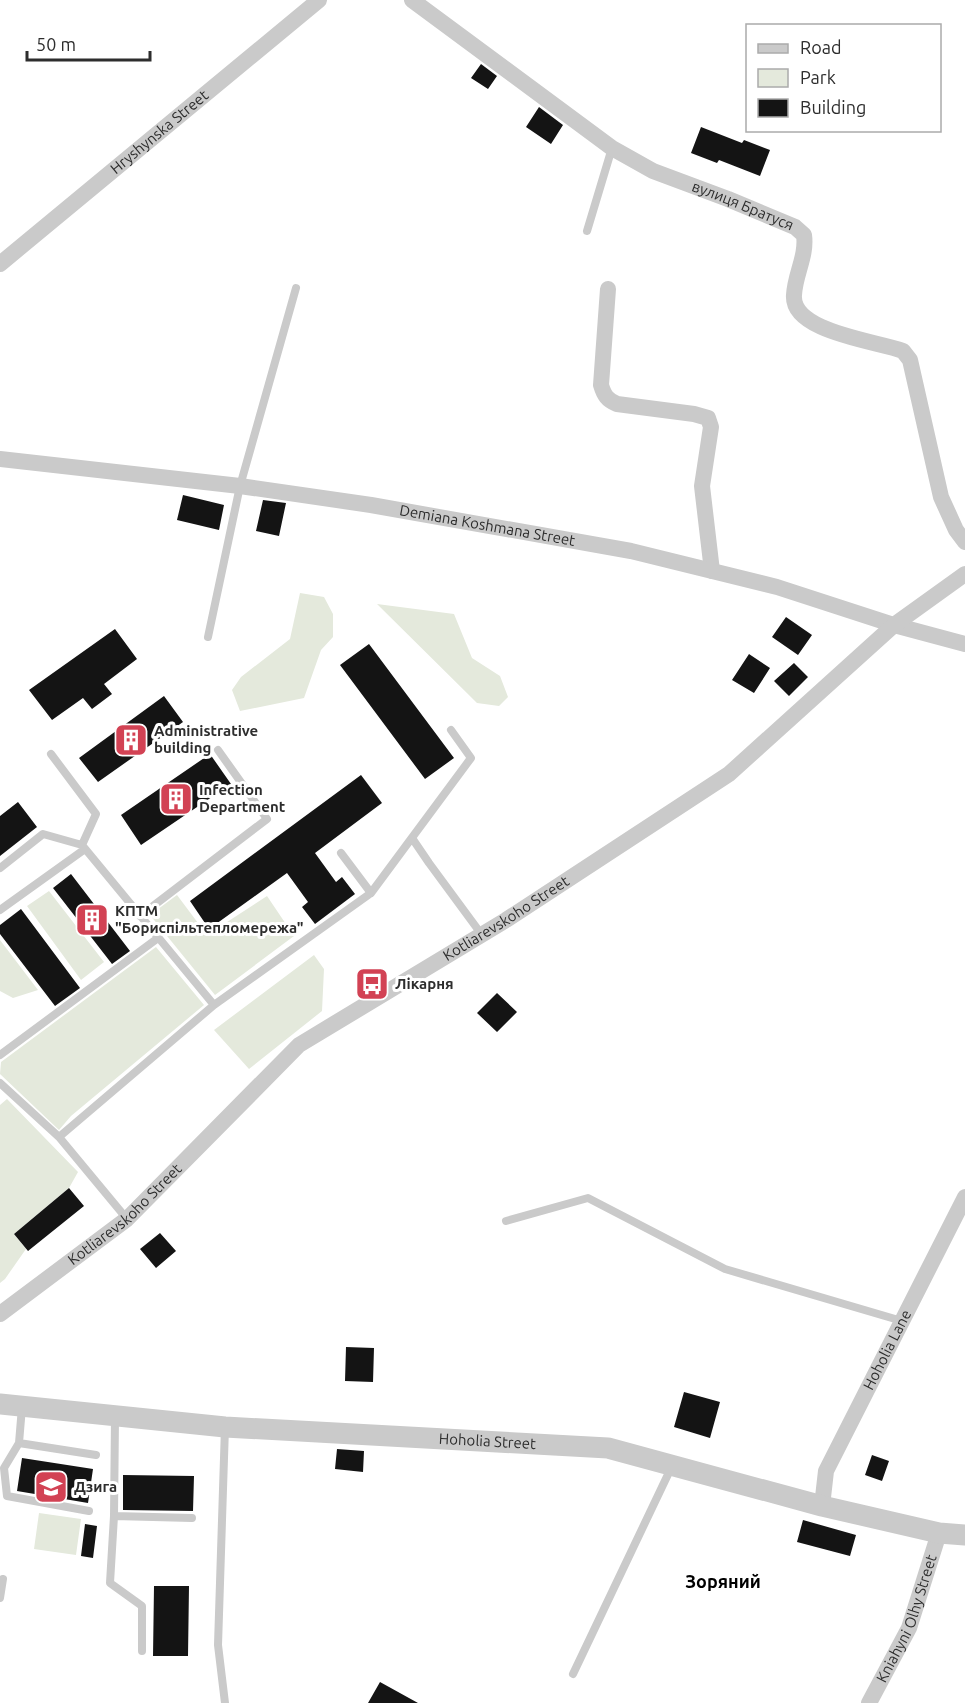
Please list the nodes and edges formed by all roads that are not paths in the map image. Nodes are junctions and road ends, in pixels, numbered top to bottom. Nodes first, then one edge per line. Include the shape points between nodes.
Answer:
1 (319, 0) edge
2 (412, 0) edge
3 (612, 148) junction
4 (587, 231) dead end
5 (0, 264) edge
6 (296, 288) dead end
7 (608, 289) dead end
8 (0, 459) edge
9 (240, 486) junction
10 (965, 542) edge
11 (712, 571) junction
12 (965, 574) edge
13 (894, 625) junction
14 (208, 637) dead end
15 (965, 644) edge
16 (451, 730) dead end
17 (218, 750) dead end
18 (51, 754) dead end
19 (412, 838) junction
20 (83, 847) junction
21 (341, 853) dead end
22 (0, 868) edge
23 (371, 893) junction
24 (0, 910) edge
25 (140, 916) junction
26 (482, 935) junction
27 (158, 938) junction
28 (214, 1005) junction
29 (0, 1055) edge
30 (0, 1083) edge
31 (59, 1137) junction
32 (965, 1197) edge
33 (127, 1219) junction
34 (506, 1221) dead end
35 (0, 1314) edge
36 (902, 1321) junction
37 (0, 1404) edge
38 (22, 1406) junction
39 (115, 1416) junction
40 (225, 1427) junction
41 (19, 1443) junction
42 (96, 1455) dead end
43 (672, 1465) junction
44 (822, 1506) junction
45 (89, 1511) dead end
46 (114, 1516) junction
47 (192, 1518) dead end
48 (939, 1533) junction
49 (965, 1535) edge
50 (3, 1579) dead end
51 (0, 1598) edge
52 (142, 1652) dead end
53 (573, 1674) dead end
54 (225, 1703) edge
55 (869, 1703) edge

1 - 5 street, Hryshynska Street
2 - 3 street, вулиця Братуся
3 - 4 lane
3 - 10 street, вулиця Братуся via 653,171 795,227 804,235 793,297 798,311 821,328 903,351 910,360 941,497
6 - 9 lane
7 - 11 street via 603,395 617,404 708,418 711,427 702,486
8 - 9 street, Demiana Koshmana Street
9 - 11 street, Demiana Koshmana Street via 631,551
9 - 14 lane
11 - 13 street, Demiana Koshmana Street via 777,587
12 - 13 street, Kotliarevskoho Street
13 - 15 street, Demiana Koshmana Street
13 - 26 street, Kotliarevskoho Street via 729,774
16 - 19 lane via 471,758
17 - 25 lane via 267,819
18 - 20 lane via 96,814
19 - 23 lane
19 - 26 lane
20 - 22 lane via 44,834
20 - 24 lane
20 - 25 lane
21 - 23 lane
23 - 28 lane
25 - 27 lane
26 - 33 street, Kotliarevskoho Street via 299,1046
27 - 28 lane
27 - 29 lane
28 - 31 lane
30 - 31 lane
31 - 33 lane
32 - 36 street, Hoholia Lane
33 - 35 street, Kotliarevskoho Street
34 - 36 lane via 588,1198 725,1269
36 - 44 street, Hoholia Lane via 826,1471
37 - 38 street, Hoholia Street
38 - 39 street, Hoholia Street
38 - 41 lane
39 - 40 street, Hoholia Street
39 - 46 lane
40 - 43 street, Hoholia Street via 608,1448
40 - 54 lane via 218,1645
41 - 42 lane
41 - 45 lane via 4,1468 7,1496
43 - 44 street, Hoholia Street
43 - 53 lane
44 - 48 street, Hoholia Street
46 - 47 lane
46 - 52 lane via 110,1583 142,1606
48 - 49 street, Hoholia Street
48 - 55 street, Kniahyni Olhy Street via 909,1628
50 - 51 lane

